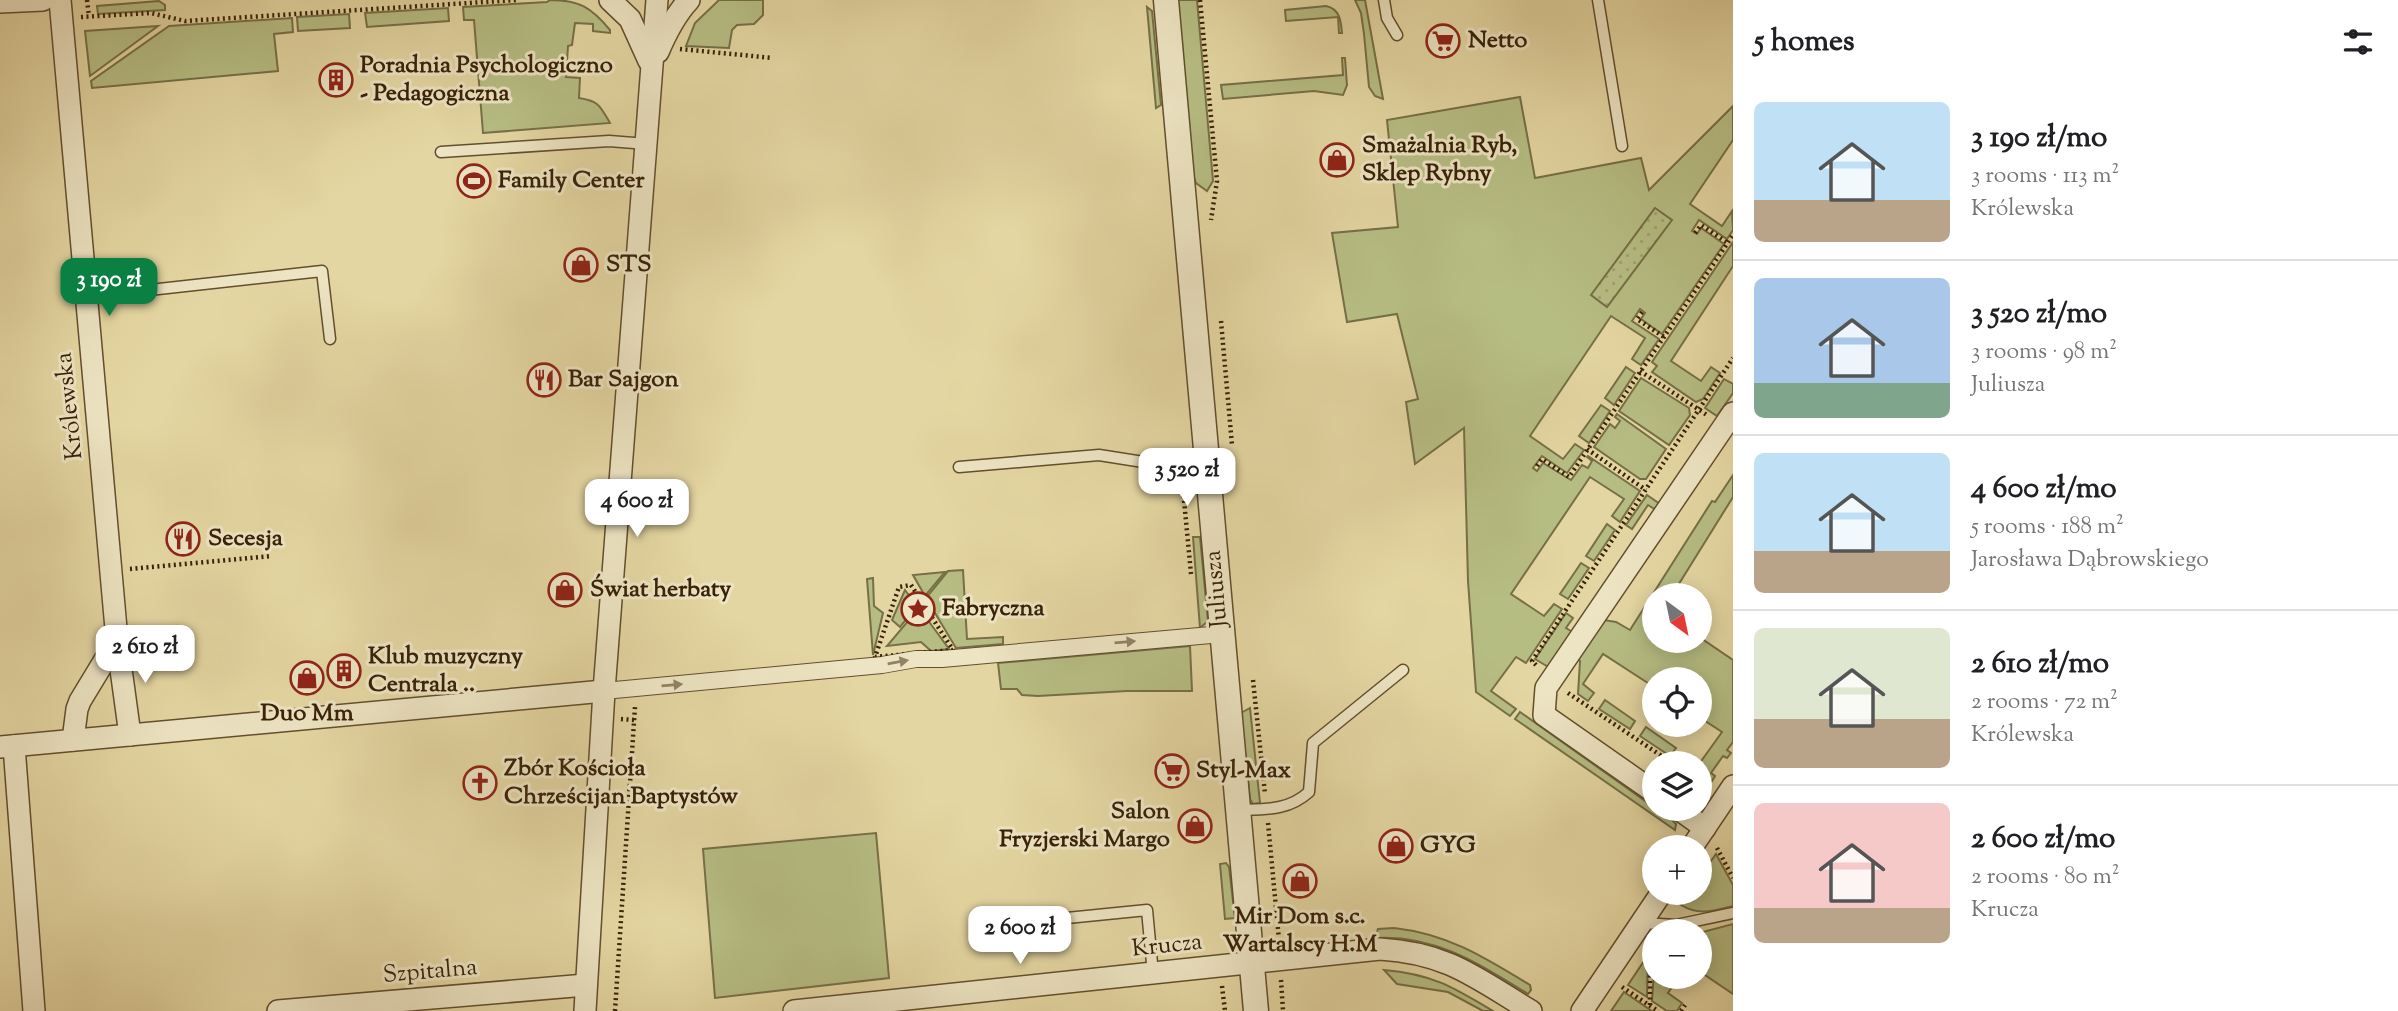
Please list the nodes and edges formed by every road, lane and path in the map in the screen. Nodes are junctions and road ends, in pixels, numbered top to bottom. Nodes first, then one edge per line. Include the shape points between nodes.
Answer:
1 (43, 0) edge
2 (87, 0) edge
3 (516, 0) edge
4 (610, 0) edge
5 (657, 0) edge
6 (689, 0) edge
7 (1166, 0) edge
8 (1200, 0) edge
9 (1384, 0) edge
10 (1598, 0) edge
11 (0, 2) edge
12 (60, 9) edge
13 (89, 16) junction
14 (1397, 35) dead end
15 (679, 49) dead end
16 (773, 58) dead end
17 (652, 66) junction
18 (647, 144) junction
19 (1622, 146) dead end
20 (441, 152) dead end
21 (1210, 229) dead end
22 (1695, 233) dead end
23 (1733, 235) edge
24 (1728, 243) junction
25 (86, 297) junction
26 (1642, 312) dead end
27 (1221, 319) dead end
28 (1664, 337) junction
29 (330, 340) dead end
30 (1640, 372) junction
31 (1729, 420) edge
32 (1232, 448) dead end
33 (1587, 449) junction
34 (1206, 463) junction
35 (1537, 466) dead end
36 (959, 467) dead end
37 (1646, 490) dead end
38 (272, 556) dead end
39 (112, 570) junction
40 (911, 585) joint
41 (1222, 634) junction
42 (117, 640) junction
43 (1252, 669) dead end
44 (1403, 670) dead end
45 (604, 691) junction
46 (635, 720) dead end
47 (130, 735) junction
48 (73, 740) junction
49 (7, 747) edge
50 (1642, 784) edge
51 (1733, 786) edge
52 (1266, 809) junction
53 (1238, 810) junction
54 (1695, 821) edge
55 (1705, 828) junction
56 (1700, 835) edge
57 (1731, 870) edge
58 (1733, 878) edge
59 (1733, 913) edge
60 (1704, 919) edge
61 (1037, 921) dead end
62 (1642, 923) edge
63 (1280, 944) dead end
64 (1252, 963) junction
65 (1153, 974) junction
66 (1281, 974) dead end
67 (1222, 978) dead end
68 (586, 985) junction
69 (1622, 987) dead end
70 (1650, 989) edge
71 (1650, 1005) junction
72 (1685, 1006) dead end
73 (34, 1011) edge
74 (278, 1011) edge
75 (585, 1011) edge
76 (615, 1011) edge
77 (794, 1011) edge
78 (1225, 1011) edge
79 (1256, 1011) edge
80 (1283, 1011) edge
81 (1531, 1011) edge
82 (1582, 1011) edge
83 (1658, 1011) edge
84 (1681, 1011) edge

1 - 11 street
2 - 13 path
3 - 13 path via 185,22 151,13
4 - 17 street via 630,19
5 - 17 street
6 - 17 street via 666,32
7 - 34 street, Juliusza
8 - 21 path via 1217,181
9 - 14 lane
10 - 19 lane
12 - 13 path
12 - 25 street, Królewska
15 - 16 path
17 - 18 street
18 - 20 lane via 609,141
18 - 45 street
22 - 24 path via 1701,225
23 - 24 path
24 - 28 path
25 - 29 lane via 322,271
25 - 39 street, Królewska
26 - 28 path via 1637,319
27 - 32 path
28 - 30 path
30 - 31 path
30 - 33 path
31 - 50 street via 1546,688 1544,715
33 - 35 path via 1569,477 1542,459
33 - 37 path
34 - 36 lane via 1156,464 1099,455
34 - 41 street, Juliusza
38 - 39 path
39 - 42 street, Królewska
40 - 40 path via 953,650 875,657 899,587
45 -> 41 street
41 - 53 street, Juliusza
42 - 47 street, Królewska
42 - 48 street via 80,701
43 - 52 path
44 - 52 lane via 1313,743 1309,792 1289,806
45 - 47 street
45 - 68 street
46 - 76 path
47 - 48 street
48 - 49 street
49 - 73 street
51 - 55 street
52 - 53 lane
52 - 63 path
53 - 64 street, Juliusza
54 - 55 street
55 - 56 street
55 - 57 path
57 - 58 path
59 - 60 lane
61 - 65 lane via 1147,909
62 - 82 street
64 - 65 street, Krucza
64 - 79 street, Juliusza
64 - 81 street, Krucza via 1326,953 1409,951 1468,971
65 - 77 street, Krucza
66 - 80 path
67 - 78 path
68 - 74 street, Szpitalna
68 - 75 street
69 - 71 path
70 - 71 path
71 - 83 path
72 - 84 path

